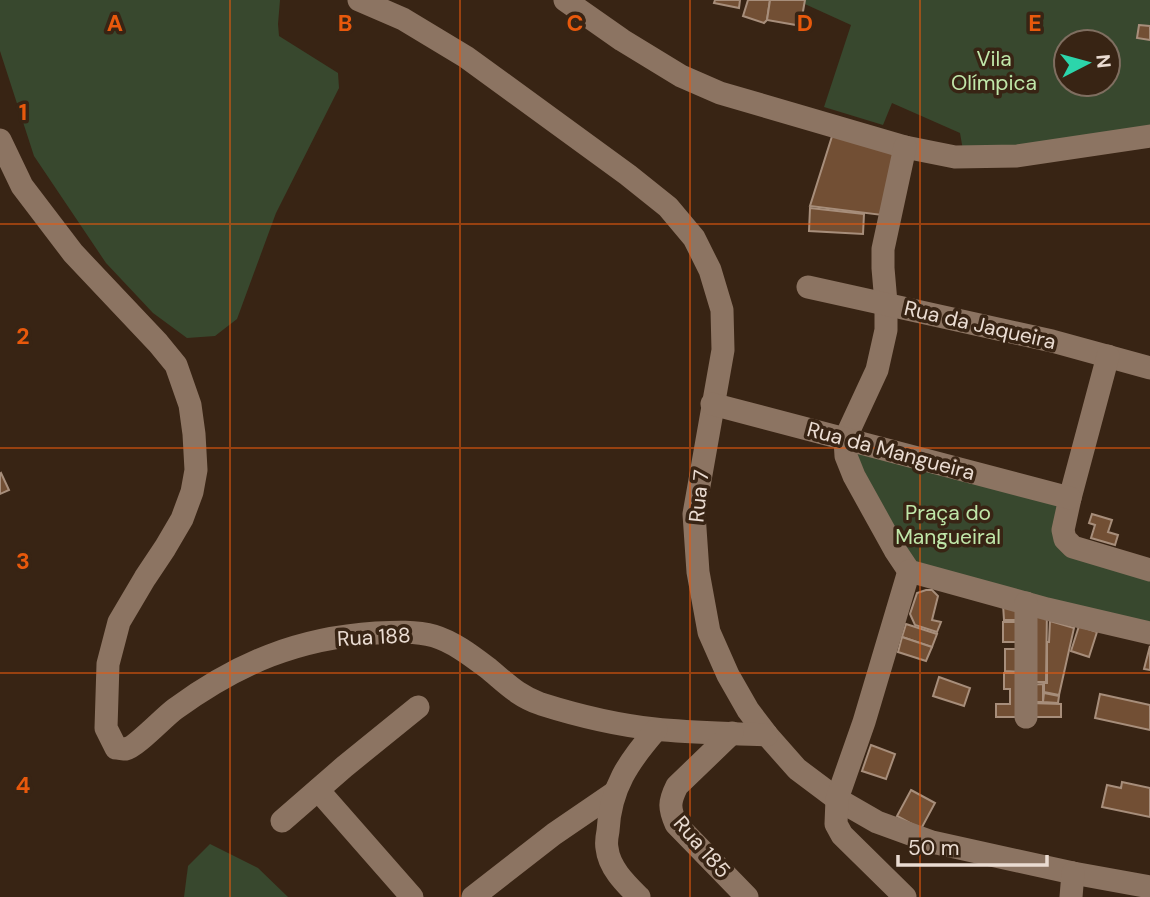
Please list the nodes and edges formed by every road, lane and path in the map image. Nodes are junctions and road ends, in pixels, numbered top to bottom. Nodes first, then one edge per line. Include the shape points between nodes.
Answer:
1 (359, 0) edge
2 (565, 0) edge
3 (1150, 136) edge
4 (0, 140) edge
5 (905, 147) junction
6 (808, 286) dead end
7 (886, 303) junction
8 (1108, 356) junction
9 (1150, 368) edge
10 (712, 404) junction
11 (845, 439) junction
12 (1070, 498) junction
13 (1150, 570) edge
14 (909, 571) junction
15 (1026, 603) junction
16 (1150, 633) edge
17 (418, 707) dead end
18 (1026, 717) dead end
19 (656, 730) junction
20 (732, 733) junction
21 (767, 735) junction
22 (318, 790) junction
23 (614, 793) junction
24 (837, 799) junction
25 (282, 821) dead end
26 (1073, 873) junction
27 (1150, 886) edge
28 (412, 897) edge
29 (473, 897) edge
30 (639, 897) edge
31 (747, 897) edge
32 (905, 897) edge
33 (1072, 897) edge

1 - 10 street, Rua 7 via 403,19 466,57 667,207 694,238 722,310 723,349
2 - 5 street via 669,69 710,89
3 - 5 street via 1017,156 955,157
4 - 19 street, Rua 188 via 22,186 73,253 176,365 191,405 196,470 192,492 166,548 119,622 108,664 106,729 116,748 135,745 200,691 261,658 314,641 404,632 435,636 460,649 514,692 538,703 591,719
5 - 7 street via 883,249
6 - 7 street, Rua da Jaqueira
7 - 8 street, Rua da Jaqueira
7 - 11 street via 886,330 877,370
8 - 9 street, Rua da Jaqueira
8 - 12 street
10 - 11 street, Rua da Mangueira
10 - 21 street, Rua 7 via 694,514 698,572 709,632 728,675
11 - 12 street, Rua da Mangueira
11 - 14 street via 854,476
12 - 13 street via 1063,530 1068,543
14 - 15 street
14 - 24 street
15 - 16 street
15 - 18 street
17 - 22 street
19 - 20 street, Rua 188
19 - 23 street
20 - 21 street, Rua 188
20 - 31 street, Rua 185 via 677,786 670,809 676,824
21 - 24 street, Rua 7 via 797,769
22 - 25 street
22 - 28 street
23 - 29 street
23 - 30 street via 607,848 614,867
24 - 26 street, Rua 7 via 877,822 932,842
24 - 32 street via 836,824 842,835
26 - 27 street, Rua 7
26 - 33 street

